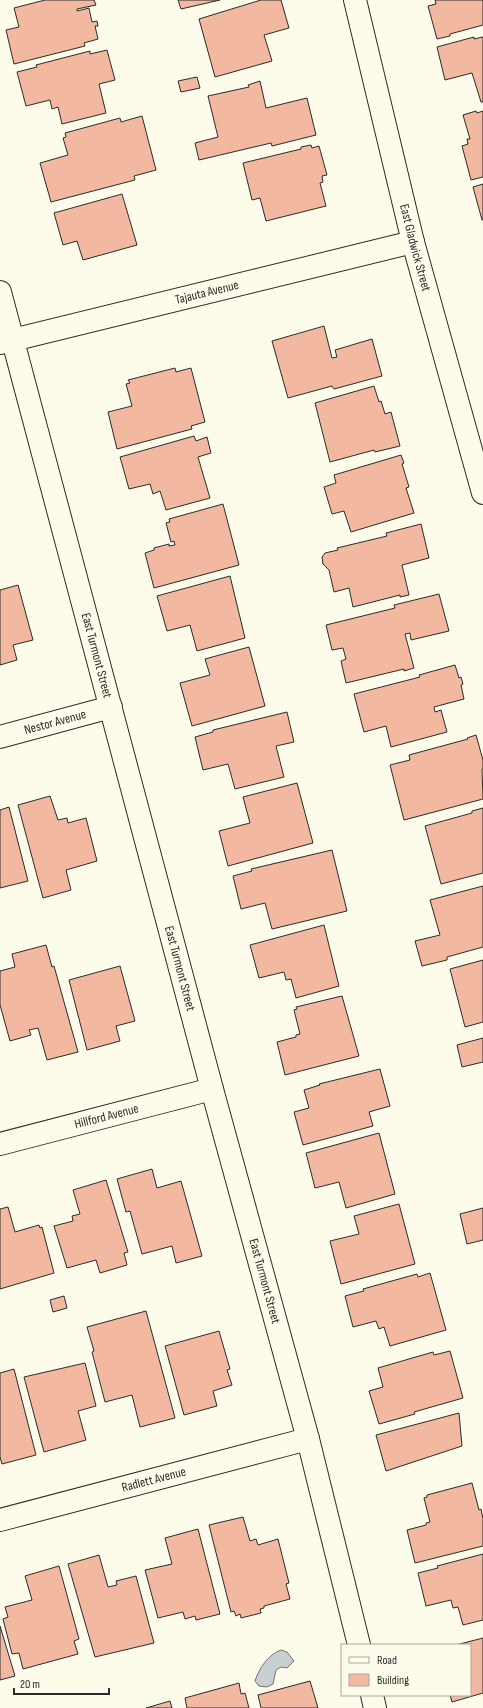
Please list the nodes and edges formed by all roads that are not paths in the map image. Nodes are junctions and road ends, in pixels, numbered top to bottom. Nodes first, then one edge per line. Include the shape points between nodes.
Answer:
1 (355, 0) edge
2 (413, 242) junction
3 (0, 292) edge
4 (7, 341) edge
5 (483, 493) edge
6 (111, 707) junction
7 (0, 737) edge
8 (212, 1089) junction
9 (0, 1144) edge
10 (308, 1439) junction
11 (0, 1520) edge
12 (359, 1644) edge
13 (372, 1696) edge
14 (375, 1708) edge

1 - 2 street, East Gladwick Street
2 - 4 street, Tajauta Avenue
2 - 5 street, East Gladwick Street
3 - 4 street, East Turmont Street
4 - 6 street, East Turmont Street
6 - 7 street, Nestor Avenue
6 - 8 street, East Turmont Street
8 - 9 street, Hillford Avenue
8 - 10 street, East Turmont Street
10 - 11 street, Radlett Avenue
10 - 12 street, East Turmont Street
13 - 14 street

